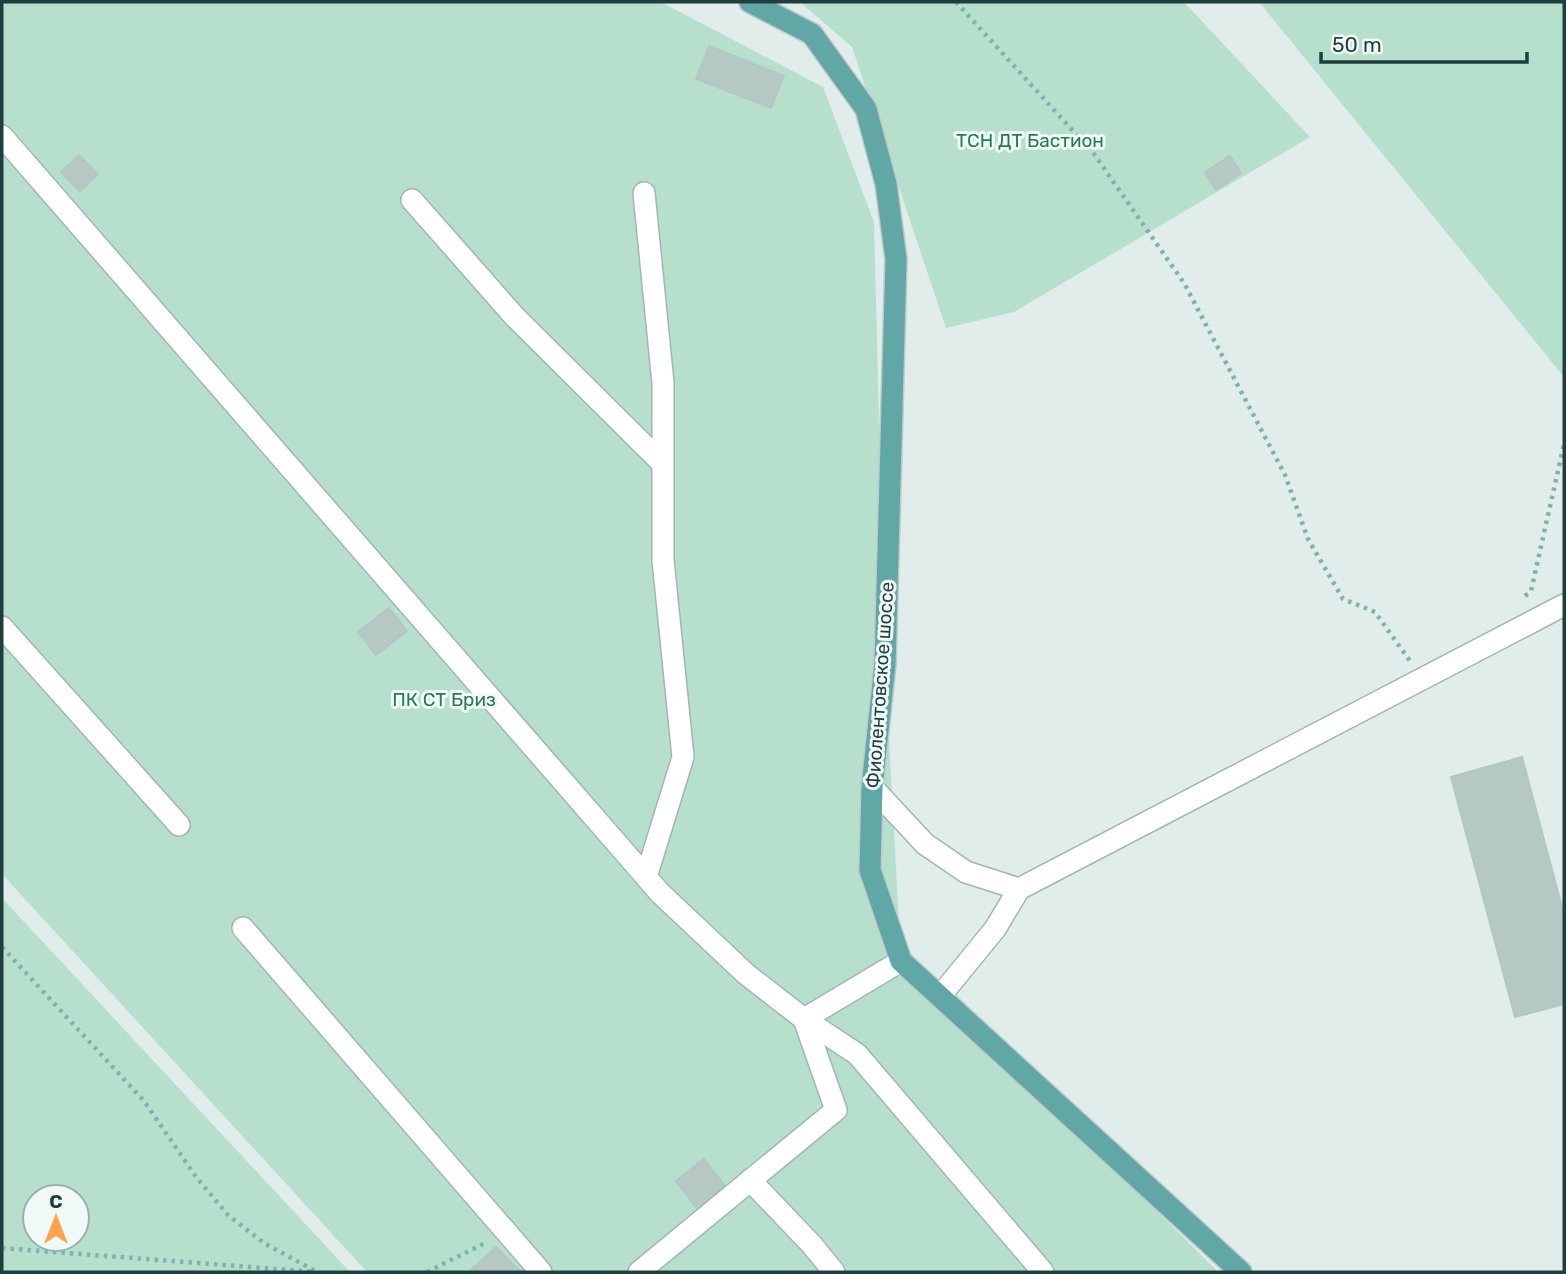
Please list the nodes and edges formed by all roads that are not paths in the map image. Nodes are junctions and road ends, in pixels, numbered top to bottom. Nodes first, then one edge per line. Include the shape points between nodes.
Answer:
1 (750, 2) edge
2 (2, 136) edge
3 (644, 193) dead end
4 (412, 200) dead end
5 (663, 464) junction
6 (1564, 605) edge
7 (2, 627) edge
8 (872, 787) junction
9 (179, 825) dead end
10 (646, 877) junction
11 (1019, 889) junction
12 (243, 928) dead end
13 (901, 961) junction
14 (941, 996) junction
15 (804, 1019) junction
16 (750, 1180) junction
17 (541, 1272) edge
18 (639, 1272) edge
19 (834, 1272) edge
20 (1044, 1272) edge
21 (1241, 1272) edge

1 - 8 main road, Фиолентовское шоссе via 812,34 866,109 886,184 896,259 885,664
2 - 10 street
3 - 5 street via 663,383
4 - 5 street via 515,317
5 - 10 street via 663,560 684,757
6 - 11 street
7 - 9 street
8 - 11 street via 925,844 965,872
8 - 13 main road, Фиолентовское шоссе via 870,870
10 - 15 street via 746,974
11 - 14 street via 995,929
12 - 17 street
13 - 14 main road
13 - 15 street
14 - 21 main road
15 - 16 street via 836,1110
15 - 20 street via 857,1054
16 - 18 street
16 - 19 street

